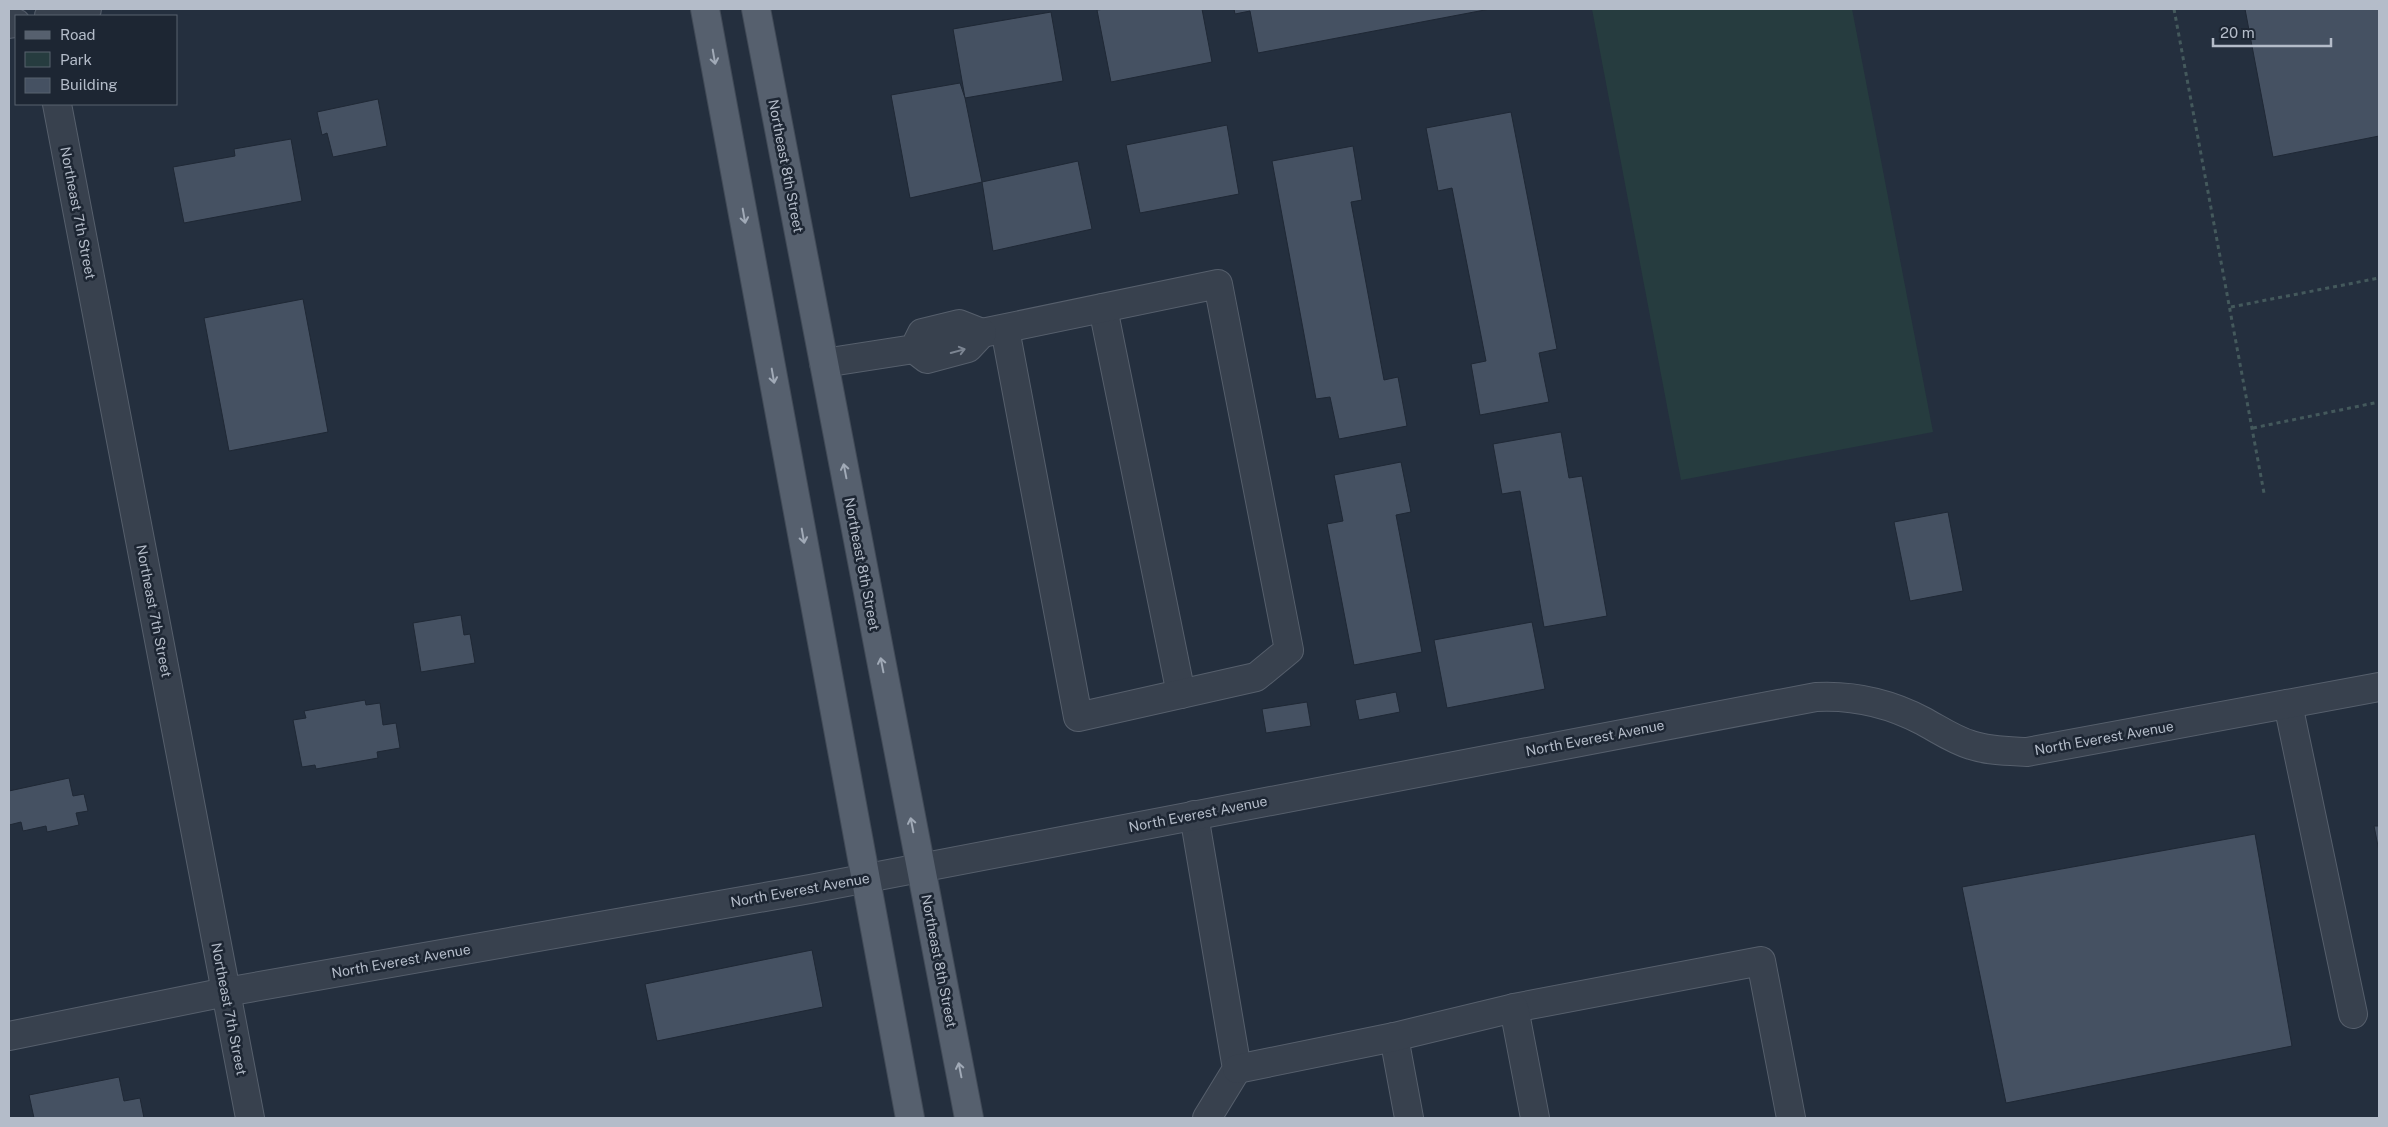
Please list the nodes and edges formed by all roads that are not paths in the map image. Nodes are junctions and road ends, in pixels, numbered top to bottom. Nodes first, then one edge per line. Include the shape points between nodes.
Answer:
1 (87, 9) edge
2 (705, 9) edge
3 (756, 9) edge
4 (54, 15) edge
5 (57, 105) edge
6 (1103, 308) junction
7 (994, 331) junction
8 (824, 363) junction
9 (2379, 687) edge
10 (1181, 694) junction
11 (2288, 704) junction
12 (1194, 815) junction
13 (920, 868) junction
14 (866, 878) junction
15 (226, 992) junction
16 (1514, 1008) junction
17 (2353, 1014) dead end
18 (9, 1036) edge
19 (1394, 1037) junction
20 (1237, 1069) junction
21 (250, 1118) edge
22 (910, 1118) edge
23 (970, 1118) edge
24 (1207, 1118) edge
25 (1409, 1118) edge
26 (1535, 1118) edge
27 (1792, 1118) edge

1 - 4 street
2 -> 14 main road
3 - 8 main road, Northeast 8th Street
5 - 15 street, Northeast 7th Street
6 - 7 street
6 - 10 street
6 - 10 street via 1218,284 1290,650 1256,677
7 - 8 street via 968,348 927,359 914,348
7 - 10 street via 1078,717
13 -> 8 main road, Northeast 8th Street
9 - 11 street, North Everest Avenue
11 - 12 street, North Everest Avenue via 2027,752 1993,750 1969,744 1883,703 1850,696 1816,697
11 - 17 street
12 - 13 street, North Everest Avenue
12 - 20 street
13 - 14 street, North Everest Avenue
23 -> 13 main road, Northeast 8th Street
14 - 15 street, North Everest Avenue
14 - 22 main road
15 - 18 street, North Everest Avenue
15 - 21 street, Northeast 7th Street
16 - 19 street
16 - 26 street
16 - 27 street via 1761,961
19 - 20 street
19 - 25 street
20 - 24 street

